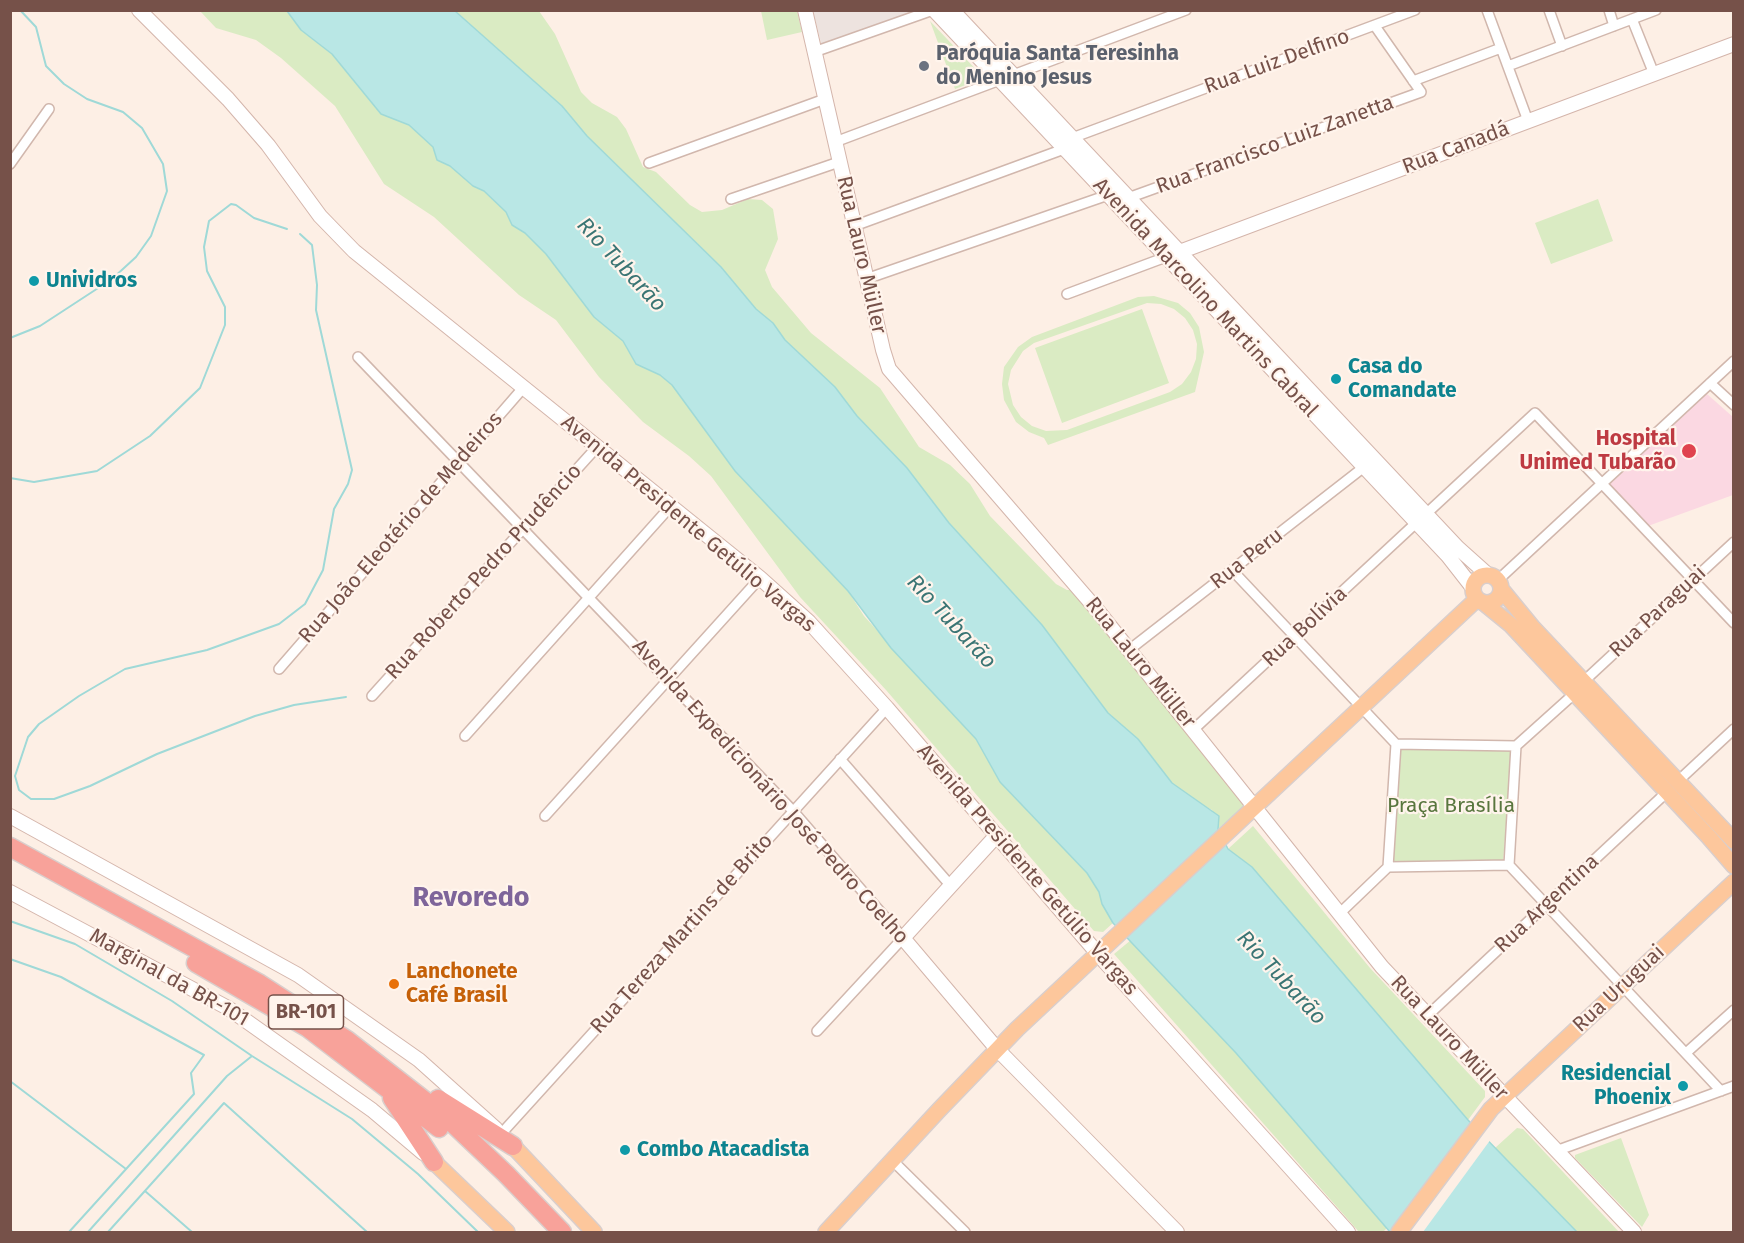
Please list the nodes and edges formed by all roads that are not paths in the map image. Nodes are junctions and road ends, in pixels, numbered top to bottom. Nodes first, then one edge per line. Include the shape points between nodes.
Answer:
1 (139, 10) edge
2 (805, 10) edge
3 (933, 10) edge
4 (952, 10) edge
5 (1186, 10) edge
6 (1487, 10) edge
7 (1550, 10) edge
8 (1609, 10) edge
9 (1656, 10) edge
10 (1409, 12) edge
11 (1632, 19) junction
12 (1375, 26) junction
13 (1614, 26) junction
14 (1734, 44) edge
15 (1562, 46) junction
16 (1501, 48) junction
17 (814, 52) junction
18 (1508, 66) junction
19 (1654, 74) junction
20 (1006, 78) junction
21 (1413, 81) junction
22 (825, 99) junction
23 (49, 109) dead end
24 (1528, 121) junction
25 (835, 142) junction
26 (1068, 144) junction
27 (840, 162) junction
28 (649, 163) dead end
29 (10, 164) edge
30 (1108, 195) junction
31 (1128, 198) junction
32 (731, 199) dead end
33 (854, 226) junction
34 (1172, 254) junction
35 (866, 279) junction
36 (1067, 294) dead end
37 (358, 357) dead end
38 (1734, 361) edge
39 (1283, 372) junction
40 (1710, 383) junction
41 (523, 388) junction
42 (1734, 405) edge
43 (596, 448) junction
44 (459, 461) junction
45 (1364, 467) junction
46 (1602, 483) junction
47 (670, 507) junction
48 (1421, 518) junction
49 (525, 528) junction
50 (1734, 542) edge
51 (1232, 570) junction
52 (760, 578) junction
53 (1693, 580) junction
54 (1495, 581) junction
55 (590, 596) junction
56 (1478, 596) junction
57 (1734, 623) edge
58 (1294, 636) junction
59 (1130, 650) junction
60 (279, 669) dead end
61 (669, 679) junction
62 (1579, 688) junction
63 (372, 696) dead end
64 (1360, 707) junction
65 (887, 708) junction
66 (1734, 729) edge
67 (1193, 730) junction
68 (465, 736) dead end
69 (1396, 744) junction
70 (1516, 746) junction
71 (840, 759) junction
72 (1672, 787) junction
73 (793, 811) junction
74 (1248, 811) junction
75 (10, 816) edge
76 (546, 816) dead end
77 (997, 835) junction
78 (1734, 841) edge
79 (10, 843) edge
80 (10, 847) edge
81 (30, 859) junction
82 (10, 861) edge
83 (1509, 865) junction
84 (1734, 866) edge
85 (1388, 867) junction
86 (1734, 882) edge
87 (951, 886) junction
88 (10, 892) edge
89 (1546, 904) junction
90 (1339, 914) junction
91 (903, 938) junction
92 (1101, 948) junction
93 (1622, 986) junction
94 (1734, 1010) edge
95 (1427, 1016) junction
96 (817, 1031) dead end
97 (347, 1048) junction
98 (997, 1049) junction
99 (1686, 1053) junction
100 (1734, 1086) edge
101 (1721, 1091) junction
102 (1504, 1097) junction
103 (1495, 1112) junction
104 (507, 1140) junction
105 (1556, 1151) junction
106 (892, 1160) junction
107 (434, 1162) junction
108 (507, 1233) edge
109 (545, 1233) edge
110 (562, 1233) edge
111 (594, 1233) edge
112 (826, 1233) edge
113 (964, 1233) edge
114 (1177, 1233) edge
115 (1348, 1233) edge
116 (1399, 1233) edge
117 (1412, 1233) edge
118 (1634, 1233) edge

1 - 41 main road, Avenida Presidente Getúlio Vargas via 248,121 342,239
2 - 17 main road, Rua Lauro Müller
3 - 17 street
3 - 20 main road, Avenida Marcolino Martins Cabral
4 - 20 main road, Avenida Marcolino Martins Cabral
5 - 20 street
6 - 16 street
7 - 15 street
8 - 13 street
9 - 11 street
10 - 12 street, Rua Luiz Delfino
11 - 13 street
11 - 19 street
12 - 21 street
12 - 26 street, Rua Luiz Delfino
13 - 15 street
14 - 19 main road, Rua Canadá
15 - 18 street
16 - 18 street
16 - 21 street
17 - 22 main road, Rua Lauro Müller
18 - 24 street
19 - 24 main road, Rua Canadá
20 - 25 street
20 - 26 main road, Avenida Marcolino Martins Cabral
21 - 31 street, Rua Francisco Luiz Zanetta via 1421,92
22 - 25 main road, Rua Lauro Müller
22 - 28 street
23 - 29 street
24 - 34 main road, Rua Canadá
25 - 27 main road, Rua Lauro Müller
26 - 30 main road, Avenida Marcolino Martins Cabral
26 - 31 main road, Avenida Marcolino Martins Cabral
26 - 33 street, Rua Luiz Delfino
27 - 32 street
27 - 33 main road, Rua Lauro Müller
30 - 34 main road, Avenida Marcolino Martins Cabral
30 - 35 street
31 - 34 main road, Avenida Marcolino Martins Cabral
33 - 35 main road, Rua Lauro Müller
34 - 36 street
34 - 39 main road, Avenida Marcolino Martins Cabral
35 - 59 main road, Rua Lauro Müller via 889,369
37 - 44 street, Avenida Expedicionário José Pedro Coelho
38 - 40 street
39 - 45 main road, Avenida Marcolino Martins Cabral
39 - 48 main road, Avenida Marcolino Martins Cabral
40 - 42 street
40 - 46 street
41 - 43 main road, Avenida Presidente Getúlio Vargas
41 - 44 street, Rua João Eleotério de Medeiros
43 - 47 main road, Avenida Presidente Getúlio Vargas
43 - 49 street, Rua Roberto Pedro Prudêncio
44 - 49 street, Avenida Expedicionário José Pedro Coelho
44 - 60 street, Rua João Eleotério de Medeiros
45 - 48 main road, Avenida Marcolino Martins Cabral
45 - 51 street, Rua Peru
46 - 48 street, Rua Bolívia via 1535,413
46 - 53 street
46 - 54 street
47 - 52 main road, Avenida Presidente Getúlio Vargas
47 - 55 street
48 - 54 main road, Avenida Marcolino Martins Cabral
48 - 56 main road, Avenida Marcolino Martins Cabral
48 - 58 street, Rua Bolívia
49 - 55 street, Avenida Expedicionário José Pedro Coelho
49 - 63 street, Rua Roberto Pedro Prudêncio
50 - 53 street, Rua Paraguai
51 - 58 street
51 - 59 street, Rua Peru
52 - 61 street
52 - 65 main road, Avenida Presidente Getúlio Vargas via 809,622
53 - 57 street
53 - 62 street, Rua Paraguai
54 - 56 main road via 1479,577
54 - 56 main road via 1496,600
54 - 62 main road, Avenida Marcolino Martins Cabral
55 - 61 street, Avenida Expedicionário José Pedro Coelho
55 - 68 street
56 - 62 main road, Avenida Marcolino Martins Cabral
56 - 64 main road
58 - 64 street
58 - 67 street, Rua Bolívia
59 - 67 main road, Rua Lauro Müller
61 - 73 street, Avenida Expedicionário José Pedro Coelho
61 - 76 street
62 - 70 street, Rua Paraguai
62 - 72 main road, Avenida Marcolino Martins Cabral
64 - 69 street
64 - 74 main road
65 - 71 street, Rua Tereza Martins de Brito
65 - 77 main road, Avenida Presidente Getúlio Vargas
66 - 72 street, Rua Argentina
67 - 74 main road, Rua Lauro Müller
69 - 70 street
69 - 85 street
70 - 83 street
71 - 73 street, Rua Tereza Martins de Brito
71 - 87 street
72 - 78 main road, Avenida Marcolino Martins Cabral
72 - 84 main road, Avenida Marcolino Martins Cabral
72 - 89 street, Rua Argentina
73 - 91 street, Avenida Expedicionário José Pedro Coelho
73 - 104 street, Rua Tereza Martins de Brito
74 - 90 main road, Rua Lauro Müller
74 - 92 main road
75 - 104 main road via 316,986 455,1089
77 - 87 main road
77 - 92 main road, Avenida Presidente Getúlio Vargas
79 - 81 highway
80 - 81 highway, BR-101
81 - 97 highway, BR-101 via 260,984
82 - 97 highway, BR-101
83 - 85 street
83 - 89 street
85 - 90 street
86 - 93 main road, Rua Uruguai
87 - 91 main road
88 - 107 main road, Marginal da BR-101 via 228,1008 372,1110
89 - 93 street
89 - 95 street, Rua Argentina
90 - 95 main road, Rua Lauro Müller
91 - 96 street
91 - 98 main road, Avenida Expedicionário José Pedro Coelho
92 - 98 main road
92 - 115 main road, Avenida Presidente Getúlio Vargas
93 - 99 street
93 - 102 main road, Rua Uruguai
94 - 99 street
95 - 102 main road, Rua Lauro Müller
97 - 104 highway
97 - 107 highway via 398,1105
97 - 109 highway, BR-101 via 448,1135
97 - 110 highway, BR-101 via 447,1118
98 - 106 main road
98 - 114 main road, Avenida Expedicionário José Pedro Coelho
99 - 101 street
100 - 101 street
101 - 105 street
102 - 103 main road, Rua Uruguai
102 - 105 main road, Rua Lauro Müller
103 - 116 main road
103 - 117 main road
104 - 111 main road
105 - 118 main road, Rua Lauro Müller
106 - 112 main road
106 - 113 street
107 - 108 main road

